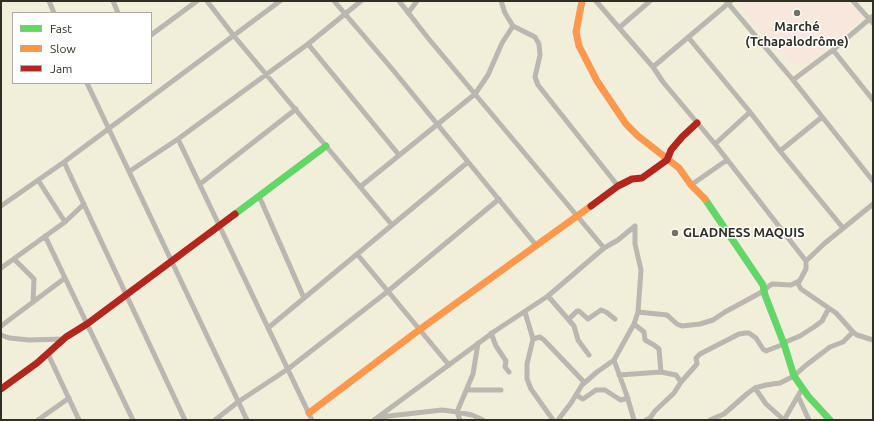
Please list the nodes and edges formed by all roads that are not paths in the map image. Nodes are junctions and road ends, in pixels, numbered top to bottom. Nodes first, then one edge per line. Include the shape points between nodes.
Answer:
1 (49, 1) edge
2 (196, 1) edge
3 (207, 1) edge
4 (280, 1) edge
5 (334, 1) edge
6 (361, 1) edge
7 (399, 1) edge
8 (416, 1) edge
9 (501, 1) edge
10 (582, 1) edge
11 (596, 1) edge
12 (650, 1) edge
13 (853, 1) edge
14 (114, 2) edge
15 (728, 2) edge
16 (54, 12) edge
17 (118, 12) edge
18 (408, 13) junction
19 (345, 14) junction
20 (871, 17) edge
21 (873, 24) edge
22 (513, 26) junction
23 (620, 27) junction
24 (152, 33) edge
25 (234, 36) junction
26 (688, 37) junction
27 (308, 44) junction
28 (833, 50) junction
29 (653, 67) junction
30 (267, 74) junction
31 (793, 80) junction
32 (88, 84) edge
33 (475, 94) junction
34 (873, 100) edge
35 (296, 109) junction
36 (750, 112) junction
37 (822, 116) junction
38 (697, 123) junction
39 (437, 125) junction
40 (109, 128) junction
41 (178, 139) junction
42 (715, 144) junction
43 (326, 146) junction
44 (780, 151) junction
45 (399, 155) junction
46 (667, 160) junction
47 (727, 160) junction
48 (64, 162) junction
49 (468, 162) junction
50 (130, 171) junction
51 (38, 180) junction
52 (873, 181) edge
53 (200, 184) junction
54 (691, 185) junction
55 (618, 186) junction
56 (360, 187) junction
57 (259, 196) junction
58 (499, 199) junction
59 (84, 204) junction
60 (873, 204) edge
61 (1, 206) edge
62 (576, 216) junction
63 (64, 222) junction
64 (392, 225) junction
65 (220, 226) junction
66 (843, 228) junction
67 (45, 236) junction
68 (536, 245) junction
69 (604, 248) junction
70 (357, 254) junction
71 (14, 259) junction
72 (806, 261) junction
73 (171, 262) junction
74 (1, 268) edge
75 (65, 278) junction
76 (799, 282) junction
77 (765, 289) junction
78 (387, 292) junction
79 (126, 295) junction
80 (548, 296) junction
81 (304, 298) junction
82 (33, 302) junction
83 (829, 308) junction
84 (524, 312) junction
85 (638, 312) junction
86 (569, 319) junction
87 (615, 320) dead end
88 (87, 324) junction
89 (634, 324) junction
90 (1, 326) edge
91 (268, 328) junction
92 (419, 330) junction
93 (852, 332) junction
94 (491, 333) junction
95 (1, 335) edge
96 (533, 338) junction
97 (64, 339) junction
98 (873, 340) edge
99 (478, 343) junction
100 (784, 344) junction
101 (48, 354) junction
102 (589, 355) dead end
103 (614, 360) junction
104 (449, 365) junction
105 (288, 369) junction
106 (508, 372) dead end
107 (661, 372) junction
108 (619, 375) junction
109 (794, 376) junction
110 (584, 382) junction
111 (681, 382) junction
112 (755, 388) junction
113 (1, 389) edge
114 (467, 390) junction
115 (501, 390) dead end
116 (800, 392) junction
117 (576, 395) junction
118 (69, 398) junction
119 (628, 398) junction
120 (238, 402) junction
121 (457, 412) junction
122 (309, 413) junction
123 (398, 417) edge
124 (376, 419) edge
125 (38, 420) edge
126 (79, 420) edge
127 (133, 420) edge
128 (185, 420) edge
129 (214, 420) edge
130 (247, 420) edge
131 (312, 420) edge
132 (460, 420) edge
133 (483, 420) edge
134 (553, 420) edge
135 (558, 420) edge
136 (634, 420) edge
137 (646, 420) edge
138 (710, 420) edge
139 (784, 420) edge
140 (809, 420) edge
141 (830, 420) edge

1 - 16 street
2 - 24 street
3 - 25 street
4 - 25 street
5 - 19 street
6 - 19 street
7 - 18 street
8 - 18 street
9 - 22 street via 505,14
10 - 46 street via 576,32 579,46 597,81 626,124
11 - 23 street
12 - 23 street
13 - 20 street
14 - 17 street
15 - 26 street
15 - 31 street
18 - 33 street
19 - 27 street
19 - 39 street
20 - 21 street
20 - 28 street
22 - 33 street via 502,43 488,75
22 - 55 street via 535,37 540,55 535,77 538,85
23 - 29 street
25 - 30 street
25 - 40 street
26 - 29 street
26 - 36 street
27 - 30 street
27 - 45 street
28 - 31 street
28 - 34 street
29 - 38 street
30 - 35 street
30 - 41 street
31 - 37 street
32 - 40 street
33 - 39 street
33 - 62 street
35 - 43 street
35 - 53 street
36 - 42 street
36 - 44 street
37 - 44 street
37 - 52 street
38 - 42 street
38 - 46 street via 671,150
39 - 45 street
39 - 49 street
40 - 48 street
40 - 50 street
41 - 50 street
41 - 53 street
42 - 47 street
43 - 56 street
43 - 57 street
44 - 66 street
45 - 56 street
46 - 54 street via 679,168
46 - 55 street via 642,178 632,179
47 - 54 street
47 - 72 street
48 - 51 street
48 - 59 street
49 - 58 street
49 - 64 street
50 - 73 street
51 - 61 street
51 - 63 street
53 - 65 street
54 - 77 street via 704,198
55 - 62 street
56 - 64 street
57 - 65 street
57 - 81 street
58 - 68 street
58 - 78 street
59 - 63 street
59 - 79 street
60 - 66 street
62 - 68 street
62 - 69 street
63 - 67 street
64 - 70 street
65 - 73 street
65 - 91 street
66 - 72 street
67 - 71 street
67 - 75 street
68 - 92 street
69 - 80 street
69 - 85 street via 635,226 635,244 641,270
70 - 78 street
70 - 81 street
71 - 74 street
71 - 82 street via 34,280
72 - 76 street via 806,269
73 - 79 street
73 - 120 street
75 - 82 street
75 - 88 street
76 - 77 street via 791,285 772,284
76 - 83 street via 800,289
77 - 85 street via 713,320 700,324 682,326 666,315
77 - 100 street
78 - 92 street
78 - 105 street
79 - 88 street
79 - 128 street
80 - 84 street
80 - 86 street
81 - 91 street
82 - 90 street
83 - 93 street
83 - 100 street via 814,327
84 - 94 street
84 - 96 street
85 - 89 street
86 - 87 street via 579,311 588,319 601,310
86 - 102 street via 578,340
88 - 97 street
88 - 127 street
89 - 103 street
89 - 107 street via 644,332 645,340 659,349
91 - 105 street
92 - 104 street
92 - 122 street
93 - 98 street
93 - 109 street via 843,342 830,347
94 - 99 street
94 - 106 street via 506,361 504,367
95 - 97 street via 29,340
96 - 110 street via 540,337 544,340
96 - 134 street via 527,364 527,379
97 - 101 street
99 - 104 street
99 - 114 street via 473,374
100 - 109 street
100 - 111 street via 766,351 753,335 738,334 698,356 697,364
101 - 113 street
101 - 118 street
103 - 108 street
103 - 110 street
104 - 124 street
105 - 120 street
105 - 122 street
107 - 108 street
107 - 111 street via 676,375
108 - 119 street
109 - 112 street via 780,383
109 - 116 street
110 - 117 street
111 - 137 street via 674,393
112 - 138 street via 724,414
112 - 139 street via 766,404
114 - 115 street
114 - 121 street
116 - 139 street
116 - 140 street
116 - 141 street
117 - 119 street via 583,399 596,390 605,390 621,400
117 - 135 street
118 - 125 street
118 - 126 street
119 - 136 street
120 - 129 street
120 - 130 street
121 - 123 street via 442,410
121 - 132 street
121 - 133 street
122 - 131 street
123 - 124 street

